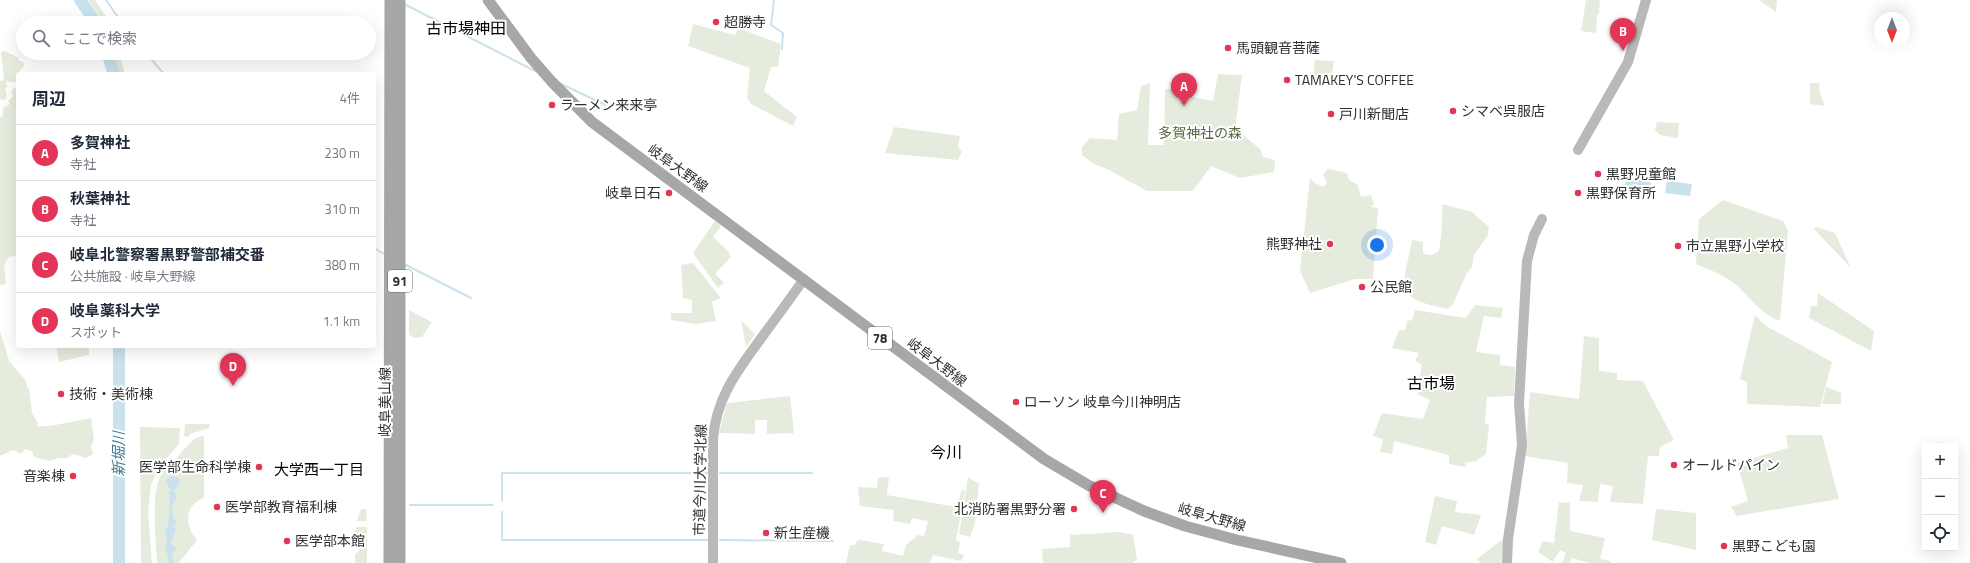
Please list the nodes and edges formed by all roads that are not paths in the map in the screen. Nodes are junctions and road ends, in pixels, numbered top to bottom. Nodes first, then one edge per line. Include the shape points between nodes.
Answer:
1 (390, 0) edge
2 (400, 0) edge
3 (488, 0) edge
4 (1646, 0) edge
5 (1578, 150) dead end
6 (1542, 219) dead end
7 (804, 279) junction
8 (390, 563) edge
9 (400, 563) edge
10 (713, 563) edge
11 (1341, 563) edge
12 (1507, 563) edge

1 - 8 main road, 岐阜美山線 / 91
2 - 9 main road, 岐阜美山線 / 91
3 - 7 main road, 岐阜大野線 / 78 via 541,69 592,122 668,181
4 - 5 street via 1628,62
6 - 12 street via 1534,235 1527,261 1519,403 1522,445 1508,539
7 - 10 street, 市道今川大学北線 via 734,376 719,407 713,438
7 - 11 main road, 岐阜大野線 / 78 via 1012,436 1088,485 1144,511 1186,526

